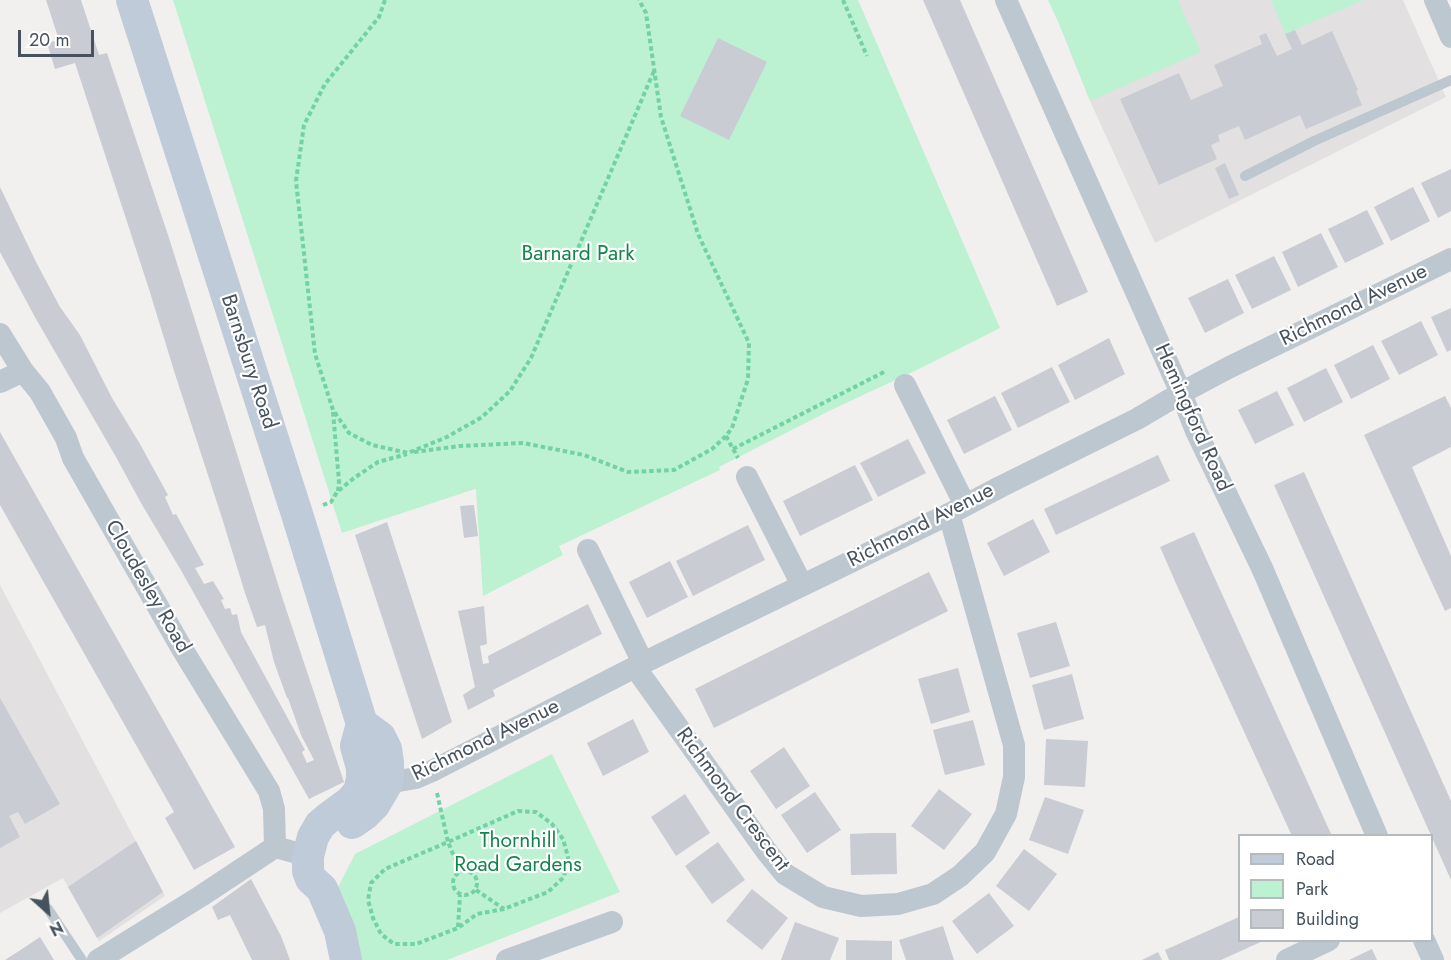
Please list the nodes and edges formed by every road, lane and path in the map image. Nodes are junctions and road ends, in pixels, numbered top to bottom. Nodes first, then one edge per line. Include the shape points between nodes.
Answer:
1 (132, 0) edge
2 (385, 0) edge
3 (639, 0) edge
4 (843, 0) edge
5 (1006, 0) edge
6 (1435, 0) edge
7 (1451, 37) edge
8 (867, 56) dead end
9 (654, 71) junction
10 (1451, 80) edge
11 (1245, 176) dead end
12 (1451, 259) edge
13 (0, 334) edge
14 (23, 371) junction
15 (0, 382) edge
16 (905, 385) joint
17 (1181, 393) junction
18 (333, 410) junction
19 (733, 449) dead end
20 (408, 453) junction
21 (747, 477) dead end
22 (338, 492) junction
23 (957, 509) junction
24 (297, 514) junction
25 (588, 550) dead end
26 (802, 585) junction
27 (639, 665) junction
28 (362, 724) junction
29 (432, 771) junction
30 (387, 783) junction
31 (1376, 834) edge
32 (448, 842) junction
33 (275, 847) junction
34 (308, 856) junction
35 (460, 871) junction
36 (322, 889) junction
37 (476, 890) junction
38 (460, 895) junction
39 (48, 909) dead end
40 (504, 909) junction
41 (612, 922) dead end
42 (458, 928) junction
43 (1325, 942) edge
44 (1425, 942) edge
45 (82, 960) edge
46 (98, 960) edge
47 (346, 960) edge
48 (507, 960) edge
49 (1287, 960) edge
50 (1433, 960) edge

1 - 24 street, Barnsbury Road
2 - 18 path via 379,17 325,84 304,125 296,181 315,354
3 - 9 path via 646,13
4 - 8 path
5 - 17 street, Hemingford Road
6 - 7 street
9 - 20 path via 531,358 510,391 482,417
9 - 20 path via 661,117 698,234 749,343 748,379 732,428 712,449 674,470 628,472 584,455 523,443
10 - 11 lane
12 - 17 street, Richmond Avenue
13 - 14 street, Cloudesley Road
14 - 15 street
14 - 33 street, Cloudesley Road via 40,392 73,458 181,647 269,791 274,809
16 - 19 path via 896,366
16 - 23 street, Richmond Crescent
17 - 23 street, Richmond Avenue
17 - 31 street, Hemingford Road via 1262,568
18 - 20 path via 349,433 372,446
18 - 22 path
20 - 22 path via 378,462
21 - 26 street
22 - 24 path via 331,502
23 - 26 street, Richmond Avenue
23 - 27 street, Richmond Crescent via 1014,745 1014,777 1006,814 985,852 933,894 898,903 861,906 824,897 785,874
24 - 28 street, Barnsbury Road
25 - 27 street, Richmond Crescent
26 - 27 street, Richmond Avenue
27 - 29 street, Richmond Avenue
28 - 30 street, Richmond Avenue via 380,737 386,749
28 - 34 street via 356,746 362,768 359,792 320,825
29 - 30 street, Richmond Avenue
29 - 32 path
30 - 36 street, Richmond Avenue via 374,805 331,845
32 - 35 path
32 - 40 path via 518,812 536,812 552,824 563,839 568,857 564,877 548,892
32 - 42 path via 385,869 371,883 368,900 381,934 394,944 416,944
33 - 34 street
33 - 46 street
34 - 36 street via 311,879
35 - 37 path via 471,871 478,880
35 - 38 path via 452,879 453,888
36 - 47 street via 340,931
37 - 38 path via 469,896
37 - 40 path
38 - 42 path
39 - 45 lane
40 - 42 path via 477,915
41 - 48 street
43 - 49 street
44 - 50 street

